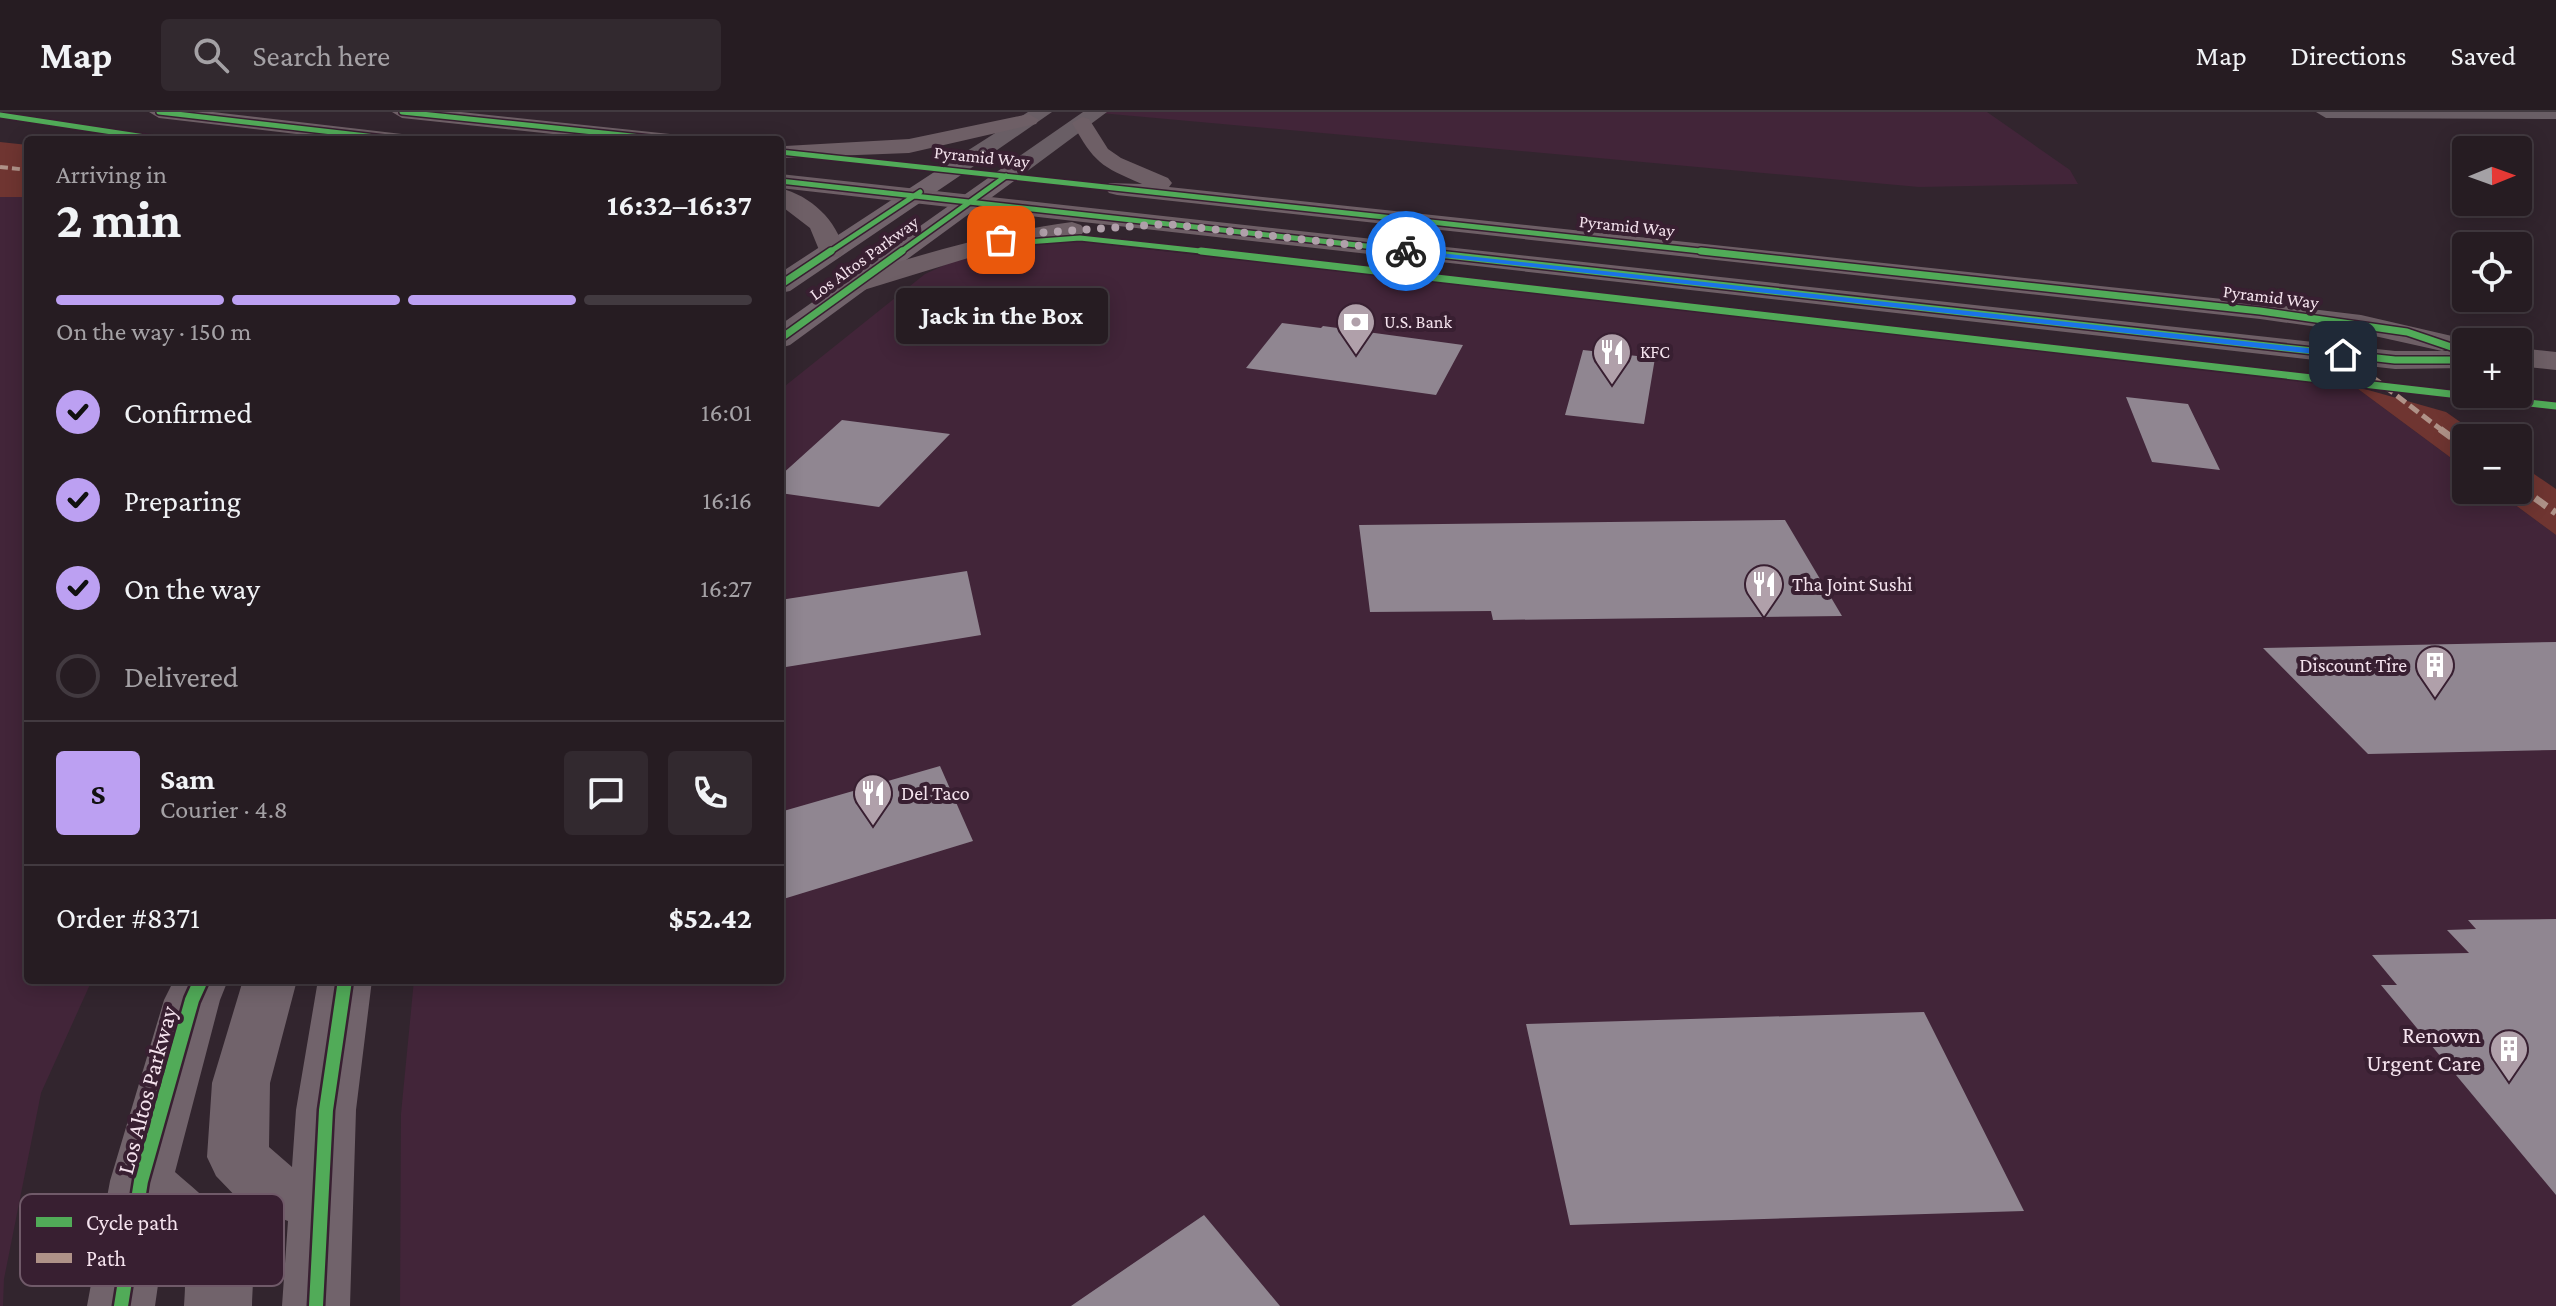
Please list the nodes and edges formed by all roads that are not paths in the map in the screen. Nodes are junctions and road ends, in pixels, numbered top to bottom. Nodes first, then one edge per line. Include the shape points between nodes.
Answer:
1 (159, 112) edge
2 (402, 112) edge
3 (2326, 112) edge
4 (2556, 113) edge
5 (1035, 116) edge
6 (1090, 118) edge
7 (367, 136) edge
8 (632, 136) edge
9 (784, 153) edge
10 (784, 153) edge
11 (953, 170) junction
12 (1006, 176) junction
13 (784, 181) edge
14 (915, 195) junction
15 (1188, 195) junction
16 (784, 197) edge
17 (970, 201) junction
18 (1166, 224) junction
19 (831, 251) junction
20 (784, 282) edge
21 (854, 285) junction
22 (784, 336) edge
23 (2452, 347) edge
24 (2532, 358) edge
25 (2452, 361) edge
26 (2556, 361) edge
27 (200, 984) edge
28 (269, 984) edge
29 (344, 984) edge
30 (141, 1181) junction
31 (139, 1194) edge
32 (155, 1194) edge
33 (321, 1205) junction
34 (124, 1286) edge
35 (219, 1286) edge
36 (121, 1306) edge
37 (218, 1306) edge
38 (316, 1306) edge

1 - 7 main road
2 - 8 main road
3 - 4 street
5 - 9 main road via 1001,129 909,146
5 - 11 street, Los Altos Parkway
6 - 12 street, Los Altos Parkway
6 - 15 main road via 1100,153
10 - 11 main road, Pyramid Way
11 - 12 main road, Pyramid Way
11 - 14 main road, Los Altos Parkway
12 - 15 main road, Pyramid Way
12 - 17 main road, Los Altos Parkway
13 - 14 main road, Pyramid Way
14 - 17 main road, Pyramid Way
14 - 19 main road, Los Altos Parkway
15 - 23 main road, Pyramid Way via 2260,311 2407,332
16 - 19 main road via 824,227
17 - 18 main road, Pyramid Way
17 - 21 main road, Los Altos Parkway
18 - 21 main road via 1013,237
18 - 25 main road, Pyramid Way via 2369,357
19 - 20 main road, Los Altos Parkway
21 - 22 main road, Los Altos Parkway
24 - 26 main road
27 - 30 main road, Los Altos Parkway
28 - 33 main road via 241,1083 238,1157 265,1185
29 - 33 main road via 326,1110
30 - 31 main road, Los Altos Parkway
30 - 32 main road
33 - 38 main road
34 - 36 main road, Los Altos Parkway
35 - 37 main road

